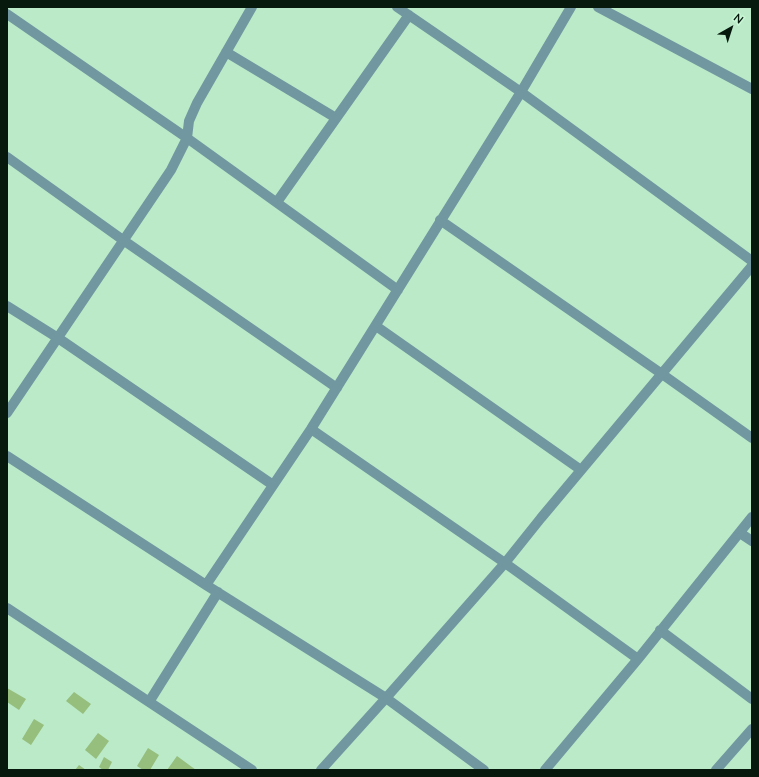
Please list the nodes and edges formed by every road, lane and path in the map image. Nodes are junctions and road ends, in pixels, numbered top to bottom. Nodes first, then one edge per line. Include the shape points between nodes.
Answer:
1 (397, 7) edge
2 (571, 7) edge
3 (598, 7) edge
4 (249, 8) edge
5 (7, 14) edge
6 (409, 15) junction
7 (226, 52) junction
8 (752, 89) edge
9 (521, 92) junction
10 (336, 118) junction
11 (187, 138) junction
12 (7, 156) edge
13 (277, 202) junction
14 (440, 220) junction
15 (123, 240) junction
16 (752, 260) edge
17 (752, 266) edge
18 (398, 290) junction
19 (7, 306) edge
20 (376, 326) junction
21 (58, 338) junction
22 (662, 374) junction
23 (337, 388) junction
24 (7, 413) edge
25 (311, 429) junction
26 (752, 438) edge
27 (7, 456) edge
28 (581, 470) junction
29 (273, 485) junction
30 (752, 517) edge
31 (740, 533) junction
32 (752, 541) edge
33 (505, 563) junction
34 (206, 585) junction
35 (218, 592) junction
36 (7, 608) edge
37 (660, 630) junction
38 (638, 659) junction
39 (386, 698) junction
40 (752, 699) edge
41 (149, 702) junction
42 (752, 729) edge
43 (252, 770) edge
44 (321, 770) edge
45 (484, 770) edge
46 (545, 770) edge
47 (716, 770) edge

1 - 6 street
2 - 9 street
3 - 8 street
4 - 7 street
5 - 11 street
6 - 9 street
6 - 10 street
7 - 10 street
7 - 11 street via 197,103 189,121
9 - 14 street
9 - 16 street
10 - 13 street
11 - 13 street
11 - 15 street via 171,170
12 - 15 street
13 - 18 street
14 - 18 street
14 - 22 street
15 - 21 street
15 - 23 street
17 - 22 street
18 - 20 street
19 - 21 street
20 - 23 street
20 - 28 street
21 - 24 street
21 - 29 street
22 - 26 street
22 - 28 street
23 - 25 street
25 - 29 street
25 - 33 street
27 - 34 street
28 - 33 street
29 - 34 street
30 - 31 street
31 - 32 street
31 - 37 street
33 - 38 street
33 - 39 street
34 - 35 street
35 - 39 street
35 - 41 street
36 - 41 street
37 - 38 street
37 - 40 street
38 - 46 street
39 - 44 street
39 - 45 street
41 - 43 street
42 - 47 street

